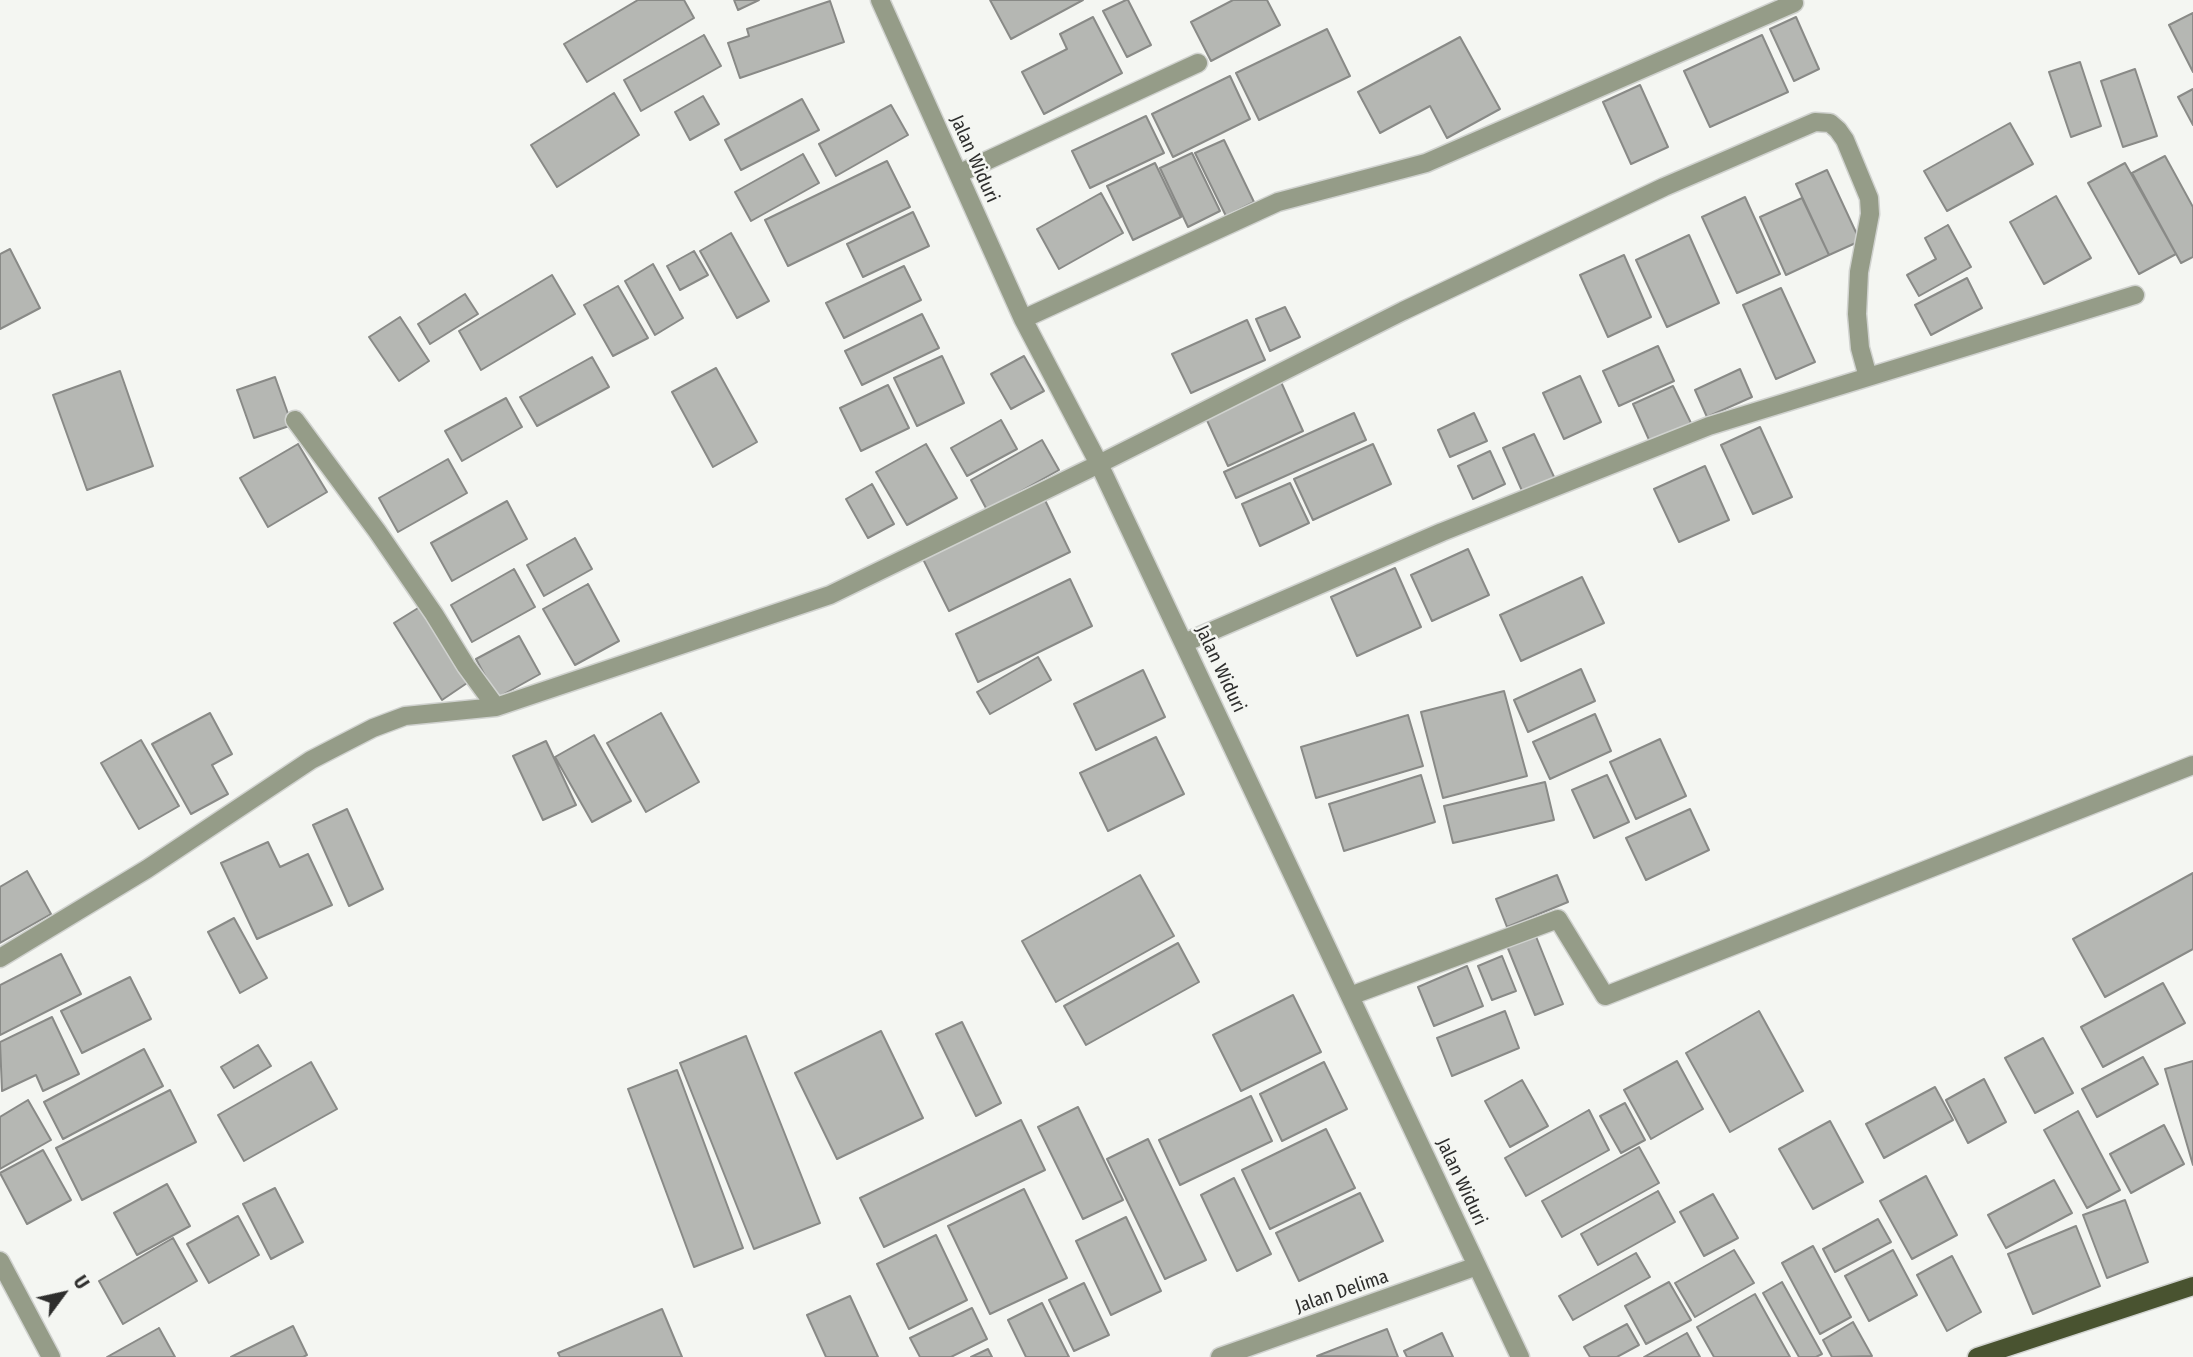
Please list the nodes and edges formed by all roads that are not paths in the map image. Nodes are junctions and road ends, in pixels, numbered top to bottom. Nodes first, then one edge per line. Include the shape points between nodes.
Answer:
1 (880, 0) edge
2 (1794, 4) dead end
3 (1198, 63) dead end
4 (958, 174) junction
5 (2135, 295) dead end
6 (1023, 319) junction
7 (1868, 377) junction
8 (295, 420) dead end
9 (1099, 464) junction
10 (1184, 643) junction
11 (496, 707) junction
12 (2193, 765) edge
13 (0, 958) edge
14 (1350, 996) junction
15 (0, 1261) edge
16 (1478, 1266) junction
17 (2193, 1286) edge
18 (51, 1357) edge
19 (1220, 1357) edge
20 (1520, 1357) edge
21 (1977, 1357) edge

1 - 4 street, Jalan Widuri
2 - 6 street via 1426,163 1278,202
3 - 4 street
4 - 6 street, Jalan Widuri
5 - 7 street
6 - 9 street, Jalan Widuri
7 - 9 street via 1857,314 1869,198 1838,130 1830,122 1815,122 1664,187 1403,311
7 - 10 street via 1709,426 1442,532
8 - 11 street
9 - 10 street, Jalan Widuri
9 - 11 street via 830,595
10 - 14 street, Jalan Widuri
11 - 13 street via 405,716 311,760 148,869
12 - 14 street via 1605,996 1558,919
14 - 16 street, Jalan Widuri
15 - 18 street
16 - 19 street, Jalan Delima
16 - 20 street, Jalan Widuri
17 - 21 main road

